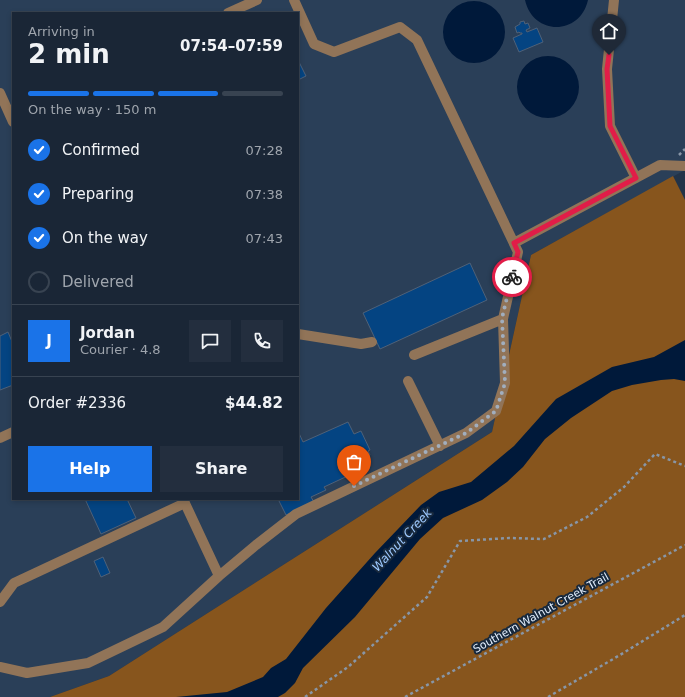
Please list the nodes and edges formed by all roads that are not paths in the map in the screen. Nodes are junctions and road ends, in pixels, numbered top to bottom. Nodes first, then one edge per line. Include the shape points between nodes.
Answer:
1 (257, 0) edge
2 (294, 0) edge
3 (614, 0) edge
4 (230, 12) edge
5 (0, 93) edge
6 (11, 111) edge
7 (685, 166) edge
8 (636, 178) junction
9 (514, 243) junction
10 (502, 318) junction
11 (299, 334) edge
12 (372, 342) dead end
13 (414, 355) dead end
14 (408, 381) dead end
15 (12, 432) edge
16 (0, 438) edge
17 (440, 446) junction
18 (184, 501) edge
19 (219, 576) junction
20 (0, 602) edge
21 (0, 667) edge

1 - 4 lane
2 - 9 lane via 314,44 334,52 400,27 417,40
3 - 8 lane via 607,69 610,126
5 - 6 lane
7 - 8 lane via 660,165
8 - 9 lane
9 - 10 lane via 518,252
10 - 13 lane
10 - 17 lane via 505,383 496,411 466,433
11 - 12 lane via 361,344
14 - 17 lane
15 - 16 lane
17 - 19 lane via 296,514
18 - 19 lane
18 - 20 lane via 14,583
19 - 21 lane via 163,627 88,663 27,673

